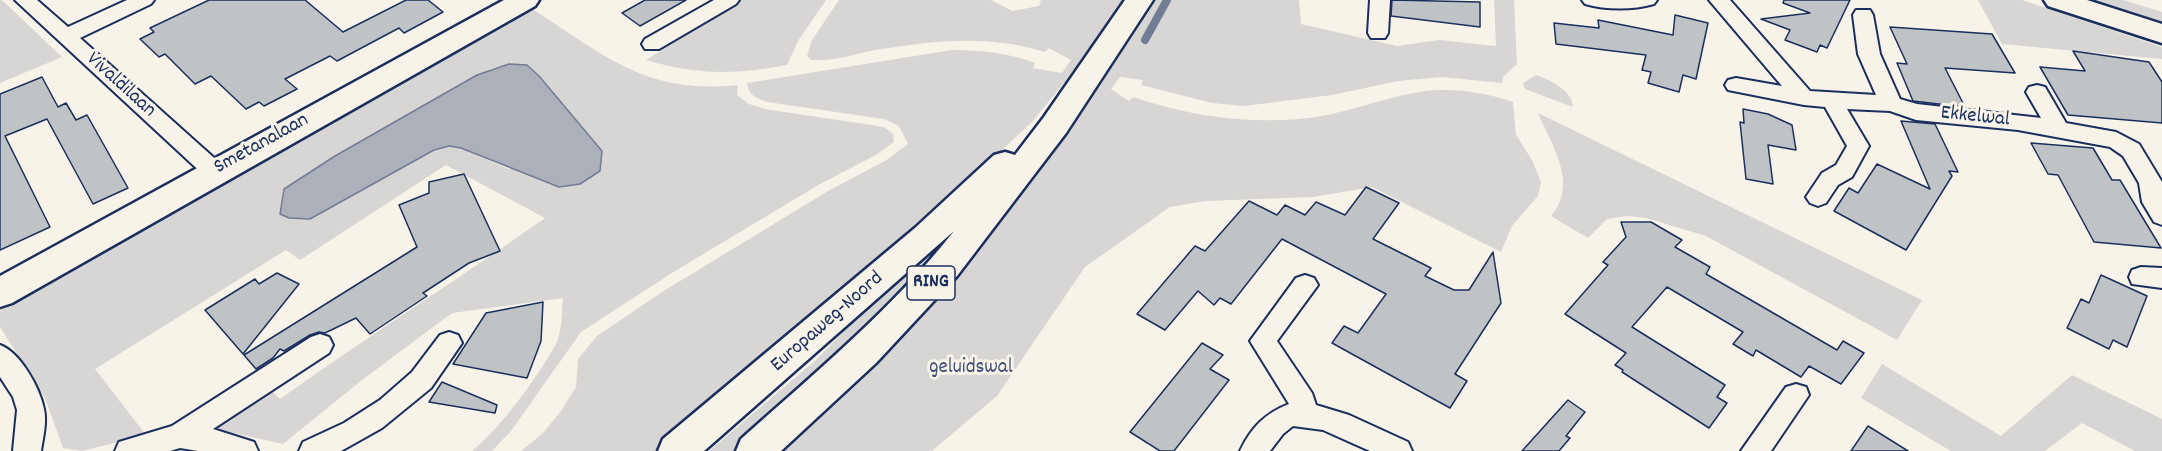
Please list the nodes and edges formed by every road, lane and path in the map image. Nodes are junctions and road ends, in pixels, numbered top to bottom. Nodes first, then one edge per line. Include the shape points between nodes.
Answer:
1 (25, 0) edge
2 (144, 0) edge
3 (525, 0) edge
4 (729, 0) edge
5 (1139, 0) edge
6 (1380, 0) edge
7 (1592, 0) edge
8 (1647, 0) edge
9 (1719, 0) edge
10 (2058, 0) edge
11 (1863, 15) dead end
12 (1378, 33) dead end
13 (2162, 34) edge
14 (65, 37) junction
15 (652, 44) dead end
16 (1736, 85) dead end
17 (1077, 88) junction
18 (2037, 92) dead end
19 (1804, 98) junction
20 (1831, 99) junction
21 (1891, 104) junction
22 (2059, 130) junction
23 (214, 171) junction
24 (1818, 197) dead end
25 (2162, 216) edge
26 (1305, 285) dead end
27 (0, 293) edge
28 (448, 343) dead end
29 (320, 345) dead end
30 (0, 356) edge
31 (1796, 395) dead end
32 (1303, 414) junction
33 (180, 436) junction
34 (27, 451) edge
35 (129, 451) edge
36 (244, 451) edge
37 (313, 451) edge
38 (677, 451) edge
39 (755, 451) edge
40 (1254, 451) edge
41 (1398, 451) edge
42 (1755, 451) edge

1 - 14 street, Vivaldilaan
2 - 14 street
3 - 23 main road, Smetanalaan
4 - 15 street
5 - 17 main road, Europaweg-Noord / RING
6 - 12 street
7 - 8 street
9 - 19 street
10 - 13 main road
11 - 21 street via 1869,54
14 - 23 street, Vivaldilaan
16 - 19 street, Ekkelwal
17 - 38 main road, Europaweg-Noord / RING via 927,237
17 - 39 main road, Europaweg-Noord / RING via 1055,125 938,275 863,353
18 - 22 street
19 - 20 street, Ekkelwal
20 - 21 street, Ekkelwal
20 - 24 street via 1858,146 1844,171 1830,179
21 - 22 street, Ekkelwal via 1916,112
22 - 25 street, Ekkelwal via 2116,140 2132,150 2151,183 2154,202
23 - 27 main road, Smetanalaan
26 - 32 street via 1263,341 1302,401
28 - 37 street via 429,372 388,412
29 - 33 street
30 - 34 street via 27,395 33,420
31 - 42 street
32 - 40 street via 1279,419
32 - 41 street
33 - 35 street
33 - 36 street

